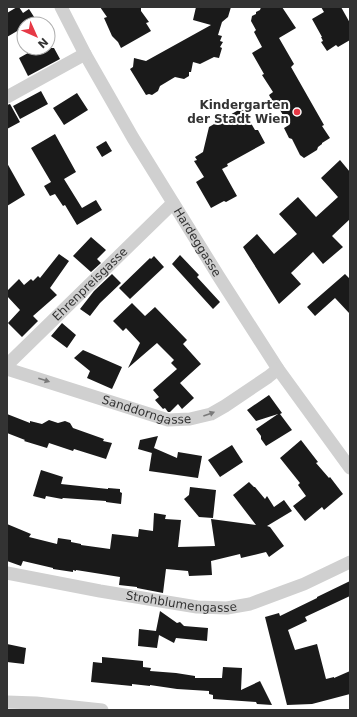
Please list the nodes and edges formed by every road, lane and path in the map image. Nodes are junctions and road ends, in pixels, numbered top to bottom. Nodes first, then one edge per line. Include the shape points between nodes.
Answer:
1 (61, 7) edge
2 (86, 54) junction
3 (7, 97) edge
4 (173, 203) junction
5 (7, 365) edge
6 (7, 369) edge
7 (278, 369) junction
8 (350, 468) edge
9 (350, 562) edge
10 (7, 573) edge
11 (7, 702) edge
12 (102, 710) edge

1 - 2 street, Hardeggasse
2 - 3 street
2 - 4 street, Hardeggasse
4 - 5 street, Ehrenpreisgasse
4 - 7 street, Hardeggasse
6 -> 7 street, Sanddorngasse via 168,420 190,419 211,414
7 - 8 street, Hardeggasse
9 - 10 street, Strohblumengasse via 297,587 250,604 227,608 197,607
11 - 12 street

